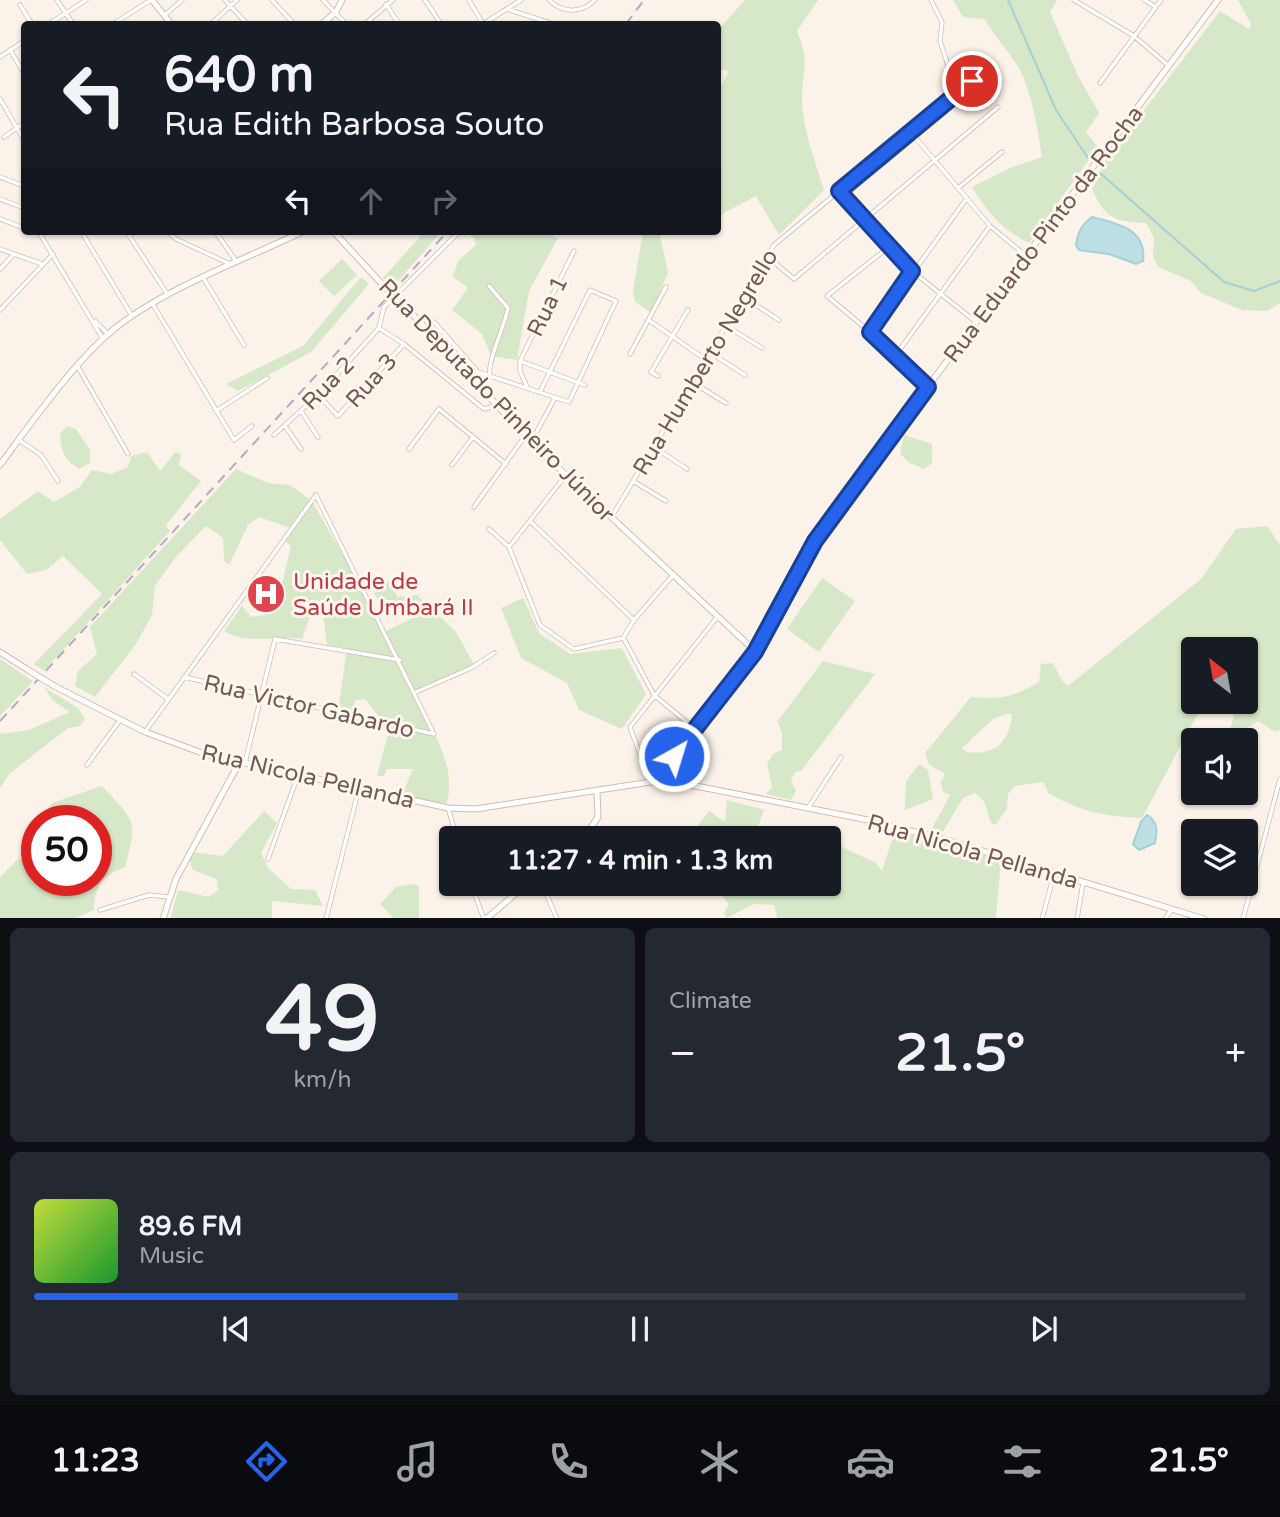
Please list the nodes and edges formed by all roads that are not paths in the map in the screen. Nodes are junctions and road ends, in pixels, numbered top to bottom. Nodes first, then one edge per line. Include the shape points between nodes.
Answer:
1 (57, 0) edge
2 (86, 0) edge
3 (151, 0) edge
4 (182, 0) edge
5 (225, 0) edge
6 (237, 0) edge
7 (272, 0) edge
8 (323, 0) edge
9 (342, 0) edge
10 (393, 0) edge
11 (425, 0) edge
12 (469, 0) edge
13 (521, 0) edge
14 (549, 0) edge
15 (595, 0) edge
16 (931, 0) edge
17 (1074, 0) edge
18 (1144, 0) edge
19 (1161, 0) edge
20 (1206, 0) edge
21 (1218, 0) edge
22 (515, 2) edge
23 (20, 5) dead end
24 (386, 5) junction
25 (231, 6) junction
26 (1214, 6) junction
27 (1156, 7) junction
28 (507, 9) junction
29 (335, 12) junction
30 (66, 14) junction
31 (164, 16) junction
32 (30, 21) edge
33 (54, 21) edge
34 (71, 21) edge
35 (118, 21) edge
36 (168, 21) edge
37 (214, 21) edge
38 (244, 21) edge
39 (292, 21) edge
40 (325, 21) edge
41 (343, 21) edge
42 (368, 21) edge
43 (397, 21) edge
44 (439, 21) edge
45 (481, 21) edge
46 (488, 21) edge
47 (544, 21) edge
48 (1134, 36) junction
49 (21, 43) edge
50 (10, 50) junction
51 (0, 57) edge
52 (1169, 66) junction
53 (21, 68) edge
54 (972, 81) dead end
55 (1100, 83) dead end
56 (975, 87) dead end
57 (957, 93) junction
58 (0, 99) edge
59 (998, 107) dead end
60 (21, 125) edge
61 (17, 128) junction
62 (21, 135) edge
63 (915, 136) junction
64 (4, 137) dead end
65 (1002, 152) dead end
66 (935, 161) junction
67 (0, 177) edge
68 (21, 185) edge
69 (958, 188) junction
70 (839, 191) junction
71 (844, 195) junction
72 (967, 198) junction
73 (0, 199) edge
74 (21, 207) edge
75 (865, 216) junction
76 (0, 219) edge
77 (990, 226) junction
78 (21, 227) edge
79 (41, 235) edge
80 (83, 235) edge
81 (129, 235) edge
82 (172, 235) edge
83 (217, 235) edge
84 (296, 235) edge
85 (337, 235) edge
86 (456, 235) edge
87 (890, 246) junction
88 (0, 249) edge
89 (574, 251) dead end
90 (14, 254) junction
91 (53, 254) junction
92 (1026, 256) junction
93 (768, 257) junction
94 (42, 264) junction
95 (235, 264) junction
96 (0, 269) edge
97 (912, 271) junction
98 (204, 279) junction
99 (489, 286) dead end
100 (666, 287) dead end
101 (942, 293) junction
102 (168, 295) junction
103 (742, 296) junction
104 (152, 303) junction
105 (0, 310) edge
106 (688, 310) dead end
107 (132, 316) junction
108 (779, 320) dead end
109 (650, 321) junction
110 (434, 322) dead end
111 (977, 322) junction
112 (725, 325) junction
113 (379, 328) junction
114 (870, 332) junction
115 (106, 337) junction
116 (671, 338) junction
117 (404, 344) junction
118 (244, 345) dead end
119 (762, 348) dead end
120 (709, 352) junction
121 (630, 354) dead end
122 (895, 356) junction
123 (705, 359) junction
124 (520, 361) junction
125 (78, 368) junction
126 (550, 373) junction
127 (658, 376) dead end
128 (745, 376) dead end
129 (490, 377) junction
130 (267, 378) dead end
131 (692, 382) junction
132 (578, 383) junction
133 (585, 385) dead end
134 (527, 387) junction
135 (928, 387) junction
136 (540, 392) junction
137 (318, 395) junction
138 (555, 398) junction
139 (726, 403) dead end
140 (496, 406) junction
141 (216, 411) junction
142 (301, 411) junction
143 (252, 426) dead end
144 (285, 426) junction
145 (274, 435) dead end
146 (525, 436) junction
147 (318, 437) dead end
148 (473, 437) junction
149 (19, 440) junction
150 (531, 442) junction
151 (653, 447) junction
152 (301, 449) dead end
153 (409, 449) dead end
154 (128, 454) dead end
155 (506, 464) junction
156 (0, 465) edge
157 (452, 465) dead end
158 (687, 469) dead end
159 (566, 475) junction
160 (58, 481) dead end
161 (633, 481) junction
162 (666, 501) dead end
163 (474, 507) dead end
164 (611, 518) junction
165 (530, 521) junction
166 (489, 529) dead end
167 (509, 547) junction
168 (674, 574) junction
169 (718, 616) junction
170 (634, 620) junction
171 (623, 639) junction
172 (0, 652) edge
173 (755, 652) junction
174 (494, 653) dead end
175 (400, 660) junction
176 (134, 674) dead end
177 (184, 677) junction
178 (416, 692) junction
179 (654, 695) junction
180 (259, 696) junction
181 (168, 699) junction
182 (120, 720) junction
183 (695, 729) junction
184 (145, 732) junction
185 (841, 757) dead end
186 (242, 764) junction
187 (87, 765) dead end
188 (646, 771) dead end
189 (299, 774) junction
190 (1280, 779) edge
191 (657, 781) junction
192 (359, 788) junction
193 (597, 791) junction
194 (448, 808) junction
195 (808, 808) junction
196 (453, 826) edge
197 (592, 826) edge
198 (268, 859) dead end
199 (1054, 874) junction
200 (1083, 883) junction
201 (476, 896) edge
202 (513, 896) edge
203 (547, 896) edge
204 (169, 897) junction
205 (1172, 908) junction
206 (100, 910) dead end
207 (163, 918) edge
208 (326, 918) edge
209 (485, 918) edge
210 (486, 918) edge
211 (557, 918) edge
212 (1042, 918) edge
213 (1077, 918) edge
214 (1165, 918) edge
215 (1199, 918) edge
216 (1243, 918) edge

1 - 30 street
2 - 30 street
3 - 31 main road
3 - 35 street
4 - 31 street
5 - 25 street
6 - 25 street
7 - 39 street
8 - 29 street
9 - 29 main road
10 - 24 street
11 - 44 street
12 - 45 street
13 - 22 street
14 - 15 street via 577,11
16 - 57 street via 943,22 940,41
17 - 48 street
18 - 27 street
19 - 27 street
20 - 26 street
21 - 26 main road, Rua Eduardo Pinto da Rocha
22 - 28 street
23 - 32 street
24 - 42 street
24 - 43 street
25 - 37 street
25 - 38 street
26 - 52 main road, Rua Eduardo Pinto da Rocha
27 - 48 street
28 - 46 street
28 - 47 street
29 - 40 main road
29 - 41 street
30 - 33 street
30 - 34 street
31 - 36 main road
48 - 52 street
48 - 55 street
49 - 50 street
50 - 51 street
50 - 53 street
52 - 92 main road, Rua Eduardo Pinto da Rocha
54 - 57 street, Rua Humberto Negrello
56 - 63 street
57 - 70 street, Rua Humberto Negrello
58 - 61 street
59 - 66 street
60 - 61 street
61 - 62 street
61 - 64 street
63 - 66 street
63 - 71 street
65 - 69 street
66 - 69 street
66 - 75 street
67 - 68 street
69 - 72 street
70 - 71 street
70 - 93 street, Rua Humberto Negrello via 774,245
71 - 75 street
72 - 77 street
72 - 97 street
73 - 74 street
75 - 87 street
75 - 93 street via 794,279
76 - 78 street
77 - 92 street
77 - 101 street
79 - 91 street
80 - 107 street
81 - 102 street
82 - 95 street
83 - 95 street
84 - 95 main road
85 - 140 main road, Rua Deputado Pinheiro Júnior, bridge
86 - 113 street, Rua 2 via 384,307
87 - 97 street
87 - 114 street via 827,296
88 - 90 street
89 - 124 street, Rua 1
90 - 94 street
90 - 96 street
91 - 94 street
91 - 115 street
92 - 111 main road, Rua Eduardo Pinto da Rocha
93 - 103 street, Rua Humberto Negrello
94 - 105 street
95 - 98 main road
97 - 101 street
97 - 114 street
98 - 102 main road
98 - 118 street
99 - 129 street via 508,308 504,331 488,365
100 - 109 street
101 - 111 street
101 - 122 street
102 - 104 main road
103 - 108 street
103 - 112 street, Rua Humberto Negrello
104 - 107 main road
104 - 141 street
106 - 116 street
107 - 115 main road
109 - 116 street
109 - 121 street
110 - 129 street via 478,372
111 - 135 main road, Rua Eduardo Pinto da Rocha
112 - 119 street
112 - 120 street, Rua Humberto Negrello
113 - 117 street
113 - 137 street, Rua 2
114 - 122 street
115 - 125 main road
116 - 123 street
116 - 127 street via 651,372
117 - 137 street, Rua 3 via 338,416
117 - 140 street via 484,408
120 - 123 street, Rua Humberto Negrello
120 - 128 street
122 - 135 street
123 - 131 street, Rua Humberto Negrello
124 - 126 street
124 - 134 street
125 - 149 main road
125 - 154 street
126 - 132 street
126 - 132 street via 590,290 617,300
126 - 136 street
129 - 134 street
130 - 141 street
131 - 139 street
131 - 151 street, Rua Humberto Negrello
132 - 133 street
132 - 138 street via 569,402
134 - 136 street
135 - 173 main road, Rua Eduardo Pinto da Rocha via 815,541
136 - 138 street
137 - 142 street, Rua 2
138 - 150 street
140 - 146 main road, Rua Deputado Pinheiro Júnior
141 - 143 street via 234,440
142 - 144 street, Rua 2
142 - 147 street
144 - 145 street, Rua 2
144 - 152 street
146 - 150 main road, Rua Deputado Pinheiro Júnior
146 - 155 street
148 - 153 street via 439,409
148 - 155 street
148 - 157 street
149 - 156 main road
149 - 160 street via 41,455
150 - 159 main road, Rua Deputado Pinheiro Júnior
151 - 158 street
151 - 161 street, Rua Humberto Negrello
155 - 163 street
159 - 164 main road, Rua Deputado Pinheiro Júnior
159 - 165 street
161 - 162 street
161 - 164 street, Rua Humberto Negrello
164 - 168 main road, Rua Deputado Pinheiro Júnior
165 - 167 street
165 - 170 street
166 - 167 street
167 - 171 street via 540,625 574,649
168 - 169 main road, Rua Deputado Pinheiro Júnior
168 - 170 street
169 - 173 main road, Rua Deputado Pinheiro Júnior
169 - 179 street
170 - 171 street
171 - 179 street
172 - 182 main road, Rua Nicola Pellanda, bridge
173 - 183 main road, Rua Eduardo Pinto da Rocha
174 - 178 street
175 - 177 street via 316,495
175 - 178 street
175 - 180 street via 275,639
176 - 181 street
177 - 180 street, Rua Victor Gabardo
177 - 181 street
178 - 180 street, Rua Victor Gabardo via 434,734
179 - 183 street
179 - 188 street via 629,727
180 - 186 street
181 - 184 street
182 - 184 main road, Rua Nicola Pellanda
182 - 187 street
183 - 191 main road, Rua Eduardo Pinto da Rocha
184 - 186 main road, Rua Nicola Pellanda
185 - 195 street
186 - 189 main road, Rua Nicola Pellanda
186 - 204 main road
189 - 192 main road, Rua Nicola Pellanda
189 - 198 street
190 - 216 street
191 - 193 main road, Rua Nicola Pellanda
191 - 195 main road, Rua Nicola Pellanda
192 - 194 main road, Rua Nicola Pellanda
192 - 208 street
193 - 194 main road, Rua Nicola Pellanda via 476,809
193 - 197 main road via 598,817
194 - 196 street
195 - 199 main road, Rua Nicola Pellanda via 950,841
199 - 200 main road, Rua Nicola Pellanda
199 - 212 street
200 - 205 main road, Rua Nicola Pellanda
200 - 213 street
201 - 209 street
202 - 210 main road
203 - 211 street
204 - 206 street via 149,895
204 - 207 main road
205 - 214 street
205 - 215 main road, Rua Nicola Pellanda

